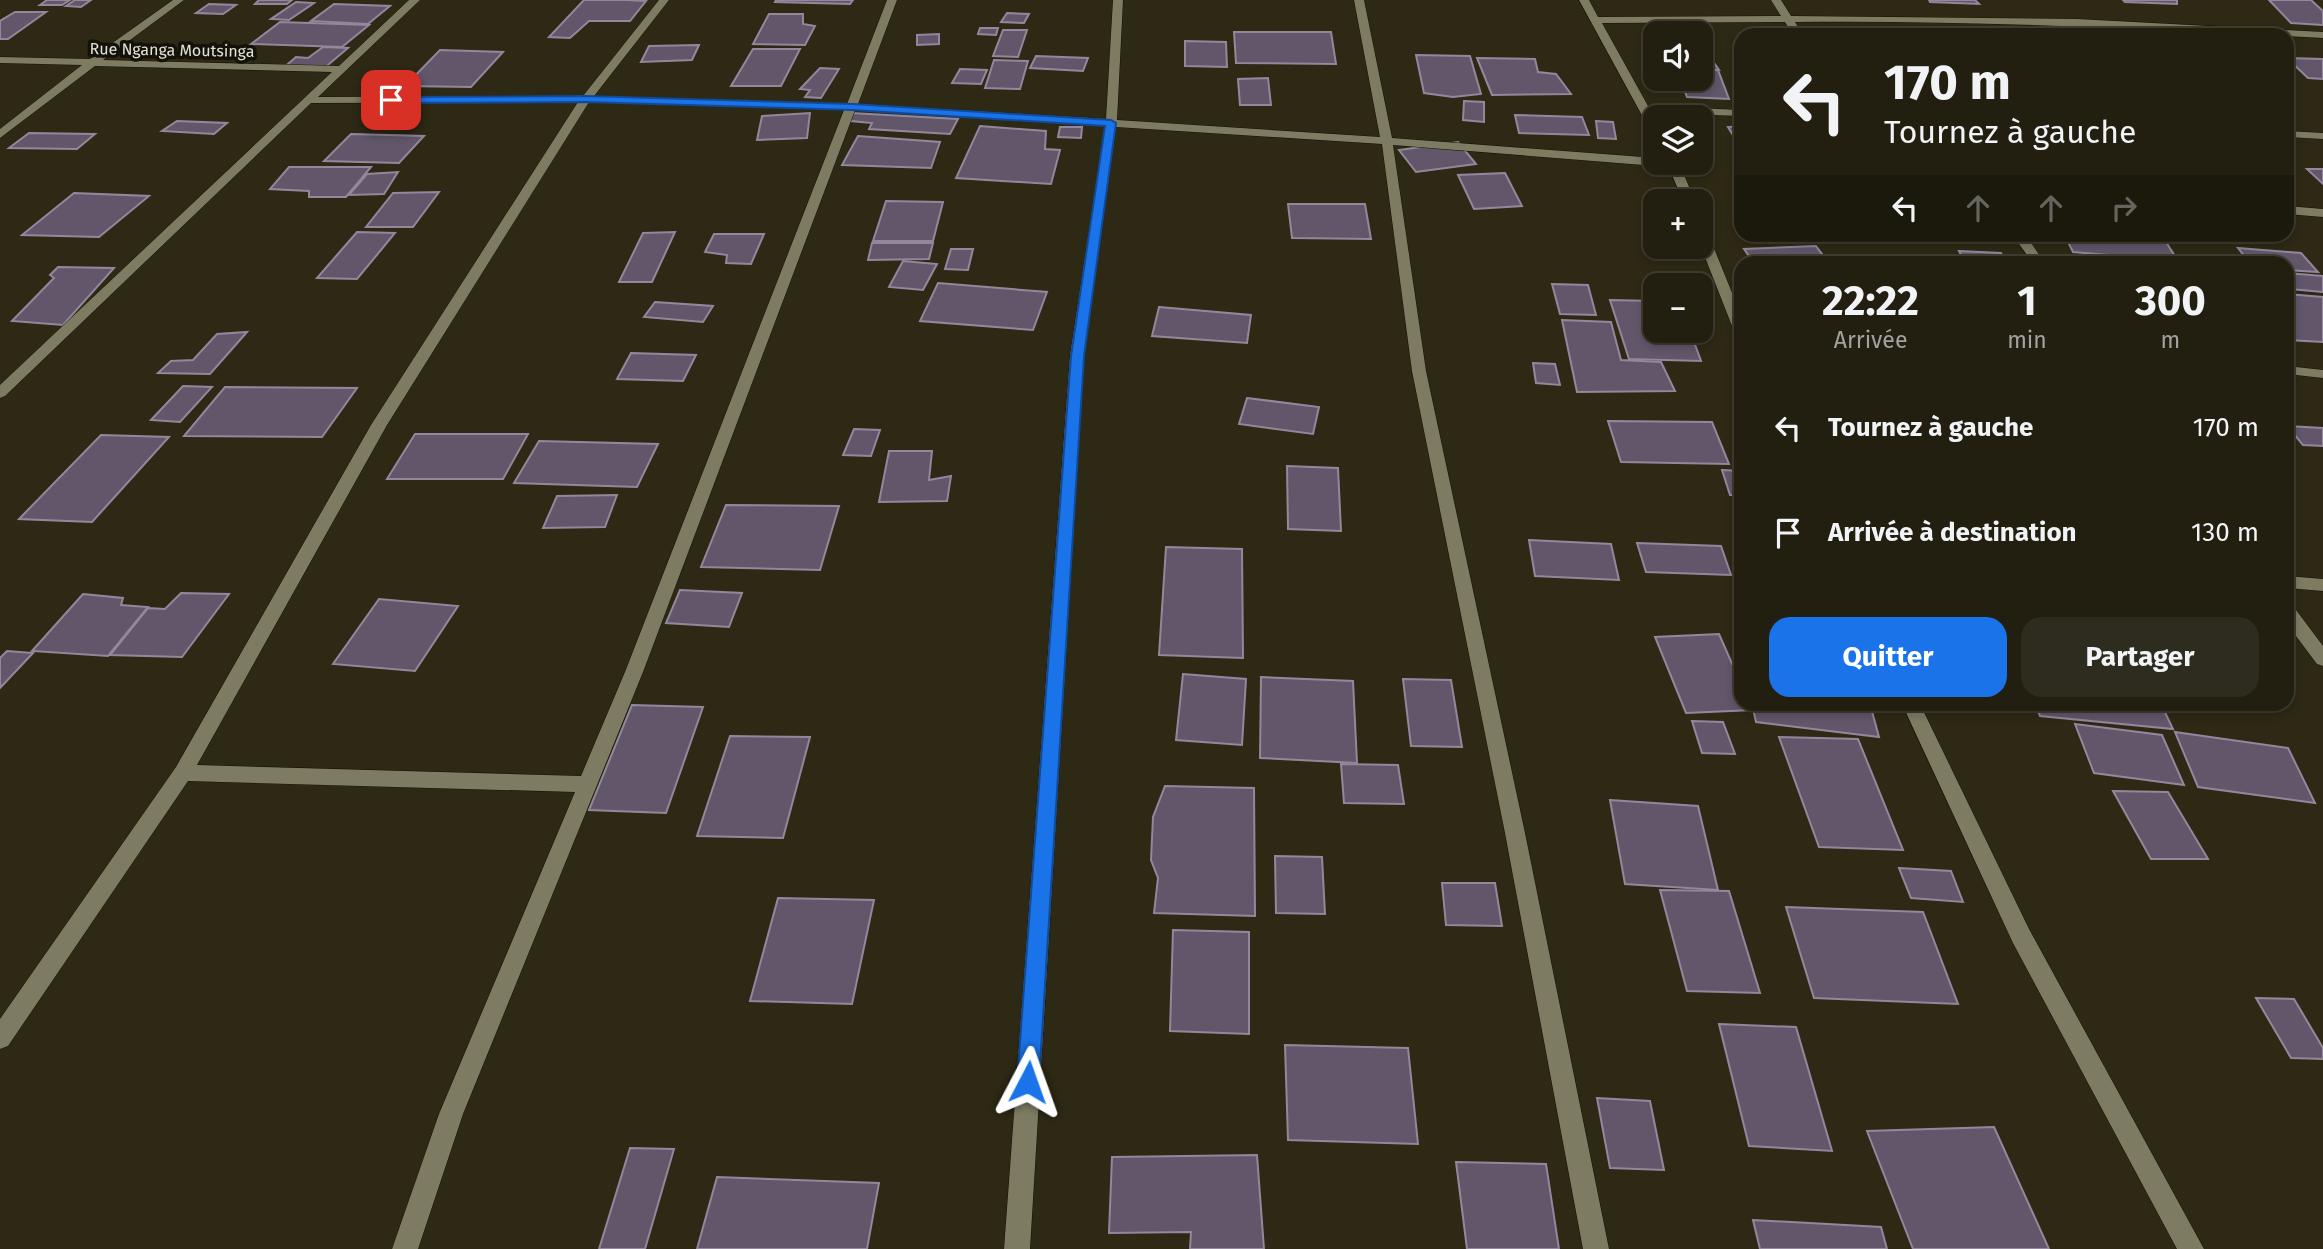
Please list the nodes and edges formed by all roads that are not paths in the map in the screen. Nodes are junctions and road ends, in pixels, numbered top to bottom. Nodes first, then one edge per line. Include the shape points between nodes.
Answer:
1 (179, 0) edge
2 (415, 0) edge
3 (664, 0) edge
4 (892, 0) edge
5 (1118, 0) edge
6 (1359, 0) edge
7 (1584, 0) edge
8 (1776, 0) edge
9 (1786, 18) junction
10 (1595, 20) junction
11 (1793, 28) edge
12 (2191, 28) edge
13 (2294, 33) edge
14 (2323, 35) edge
15 (0, 60) edge
16 (90, 64) junction
17 (342, 69) junction
18 (586, 99) junction
19 (308, 100) junction
20 (853, 107) junction
21 (1643, 107) edge
22 (1713, 112) edge
23 (1734, 113) edge
24 (1111, 123) junction
25 (2294, 134) edge
26 (0, 135) edge
27 (2323, 136) edge
28 (1387, 142) junction
29 (1643, 161) edge
30 (2294, 211) edge
31 (2323, 213) edge
32 (1712, 259) edge
33 (1734, 314) edge
34 (2294, 371) edge
35 (2323, 374) edge
36 (0, 393) edge
37 (2294, 583) edge
38 (2323, 585) edge
39 (2294, 620) edge
40 (2323, 659) edge
41 (1914, 711) edge
42 (183, 774) junction
43 (587, 784) junction
44 (0, 1038) edge
45 (405, 1249) edge
46 (1017, 1249) edge
47 (1596, 1249) edge
48 (2191, 1249) edge

1 - 16 street
2 - 17 street
3 - 18 street
4 - 20 street
5 - 24 street
6 - 28 street
7 - 10 street
8 - 9 street
9 - 10 street
9 - 11 street
9 - 12 street
10 - 21 street
13 - 14 street
15 - 16 street, Rue Nganga Moutsinga
16 - 17 street, Rue Nganga Moutsinga
16 - 26 street
17 - 19 street
18 - 19 street
18 - 20 street
18 - 42 street via 379,425
19 - 36 street
20 - 24 street
20 - 43 street
22 - 23 street
24 - 28 street
24 - 46 street via 1077,356
25 - 27 street
28 - 29 street
28 - 47 street via 1419,371 1516,833
30 - 31 street
32 - 33 street
34 - 35 street
37 - 38 street
39 - 40 street
41 - 48 street via 2021,936
42 - 43 street
42 - 44 street
43 - 45 street via 451,1114

